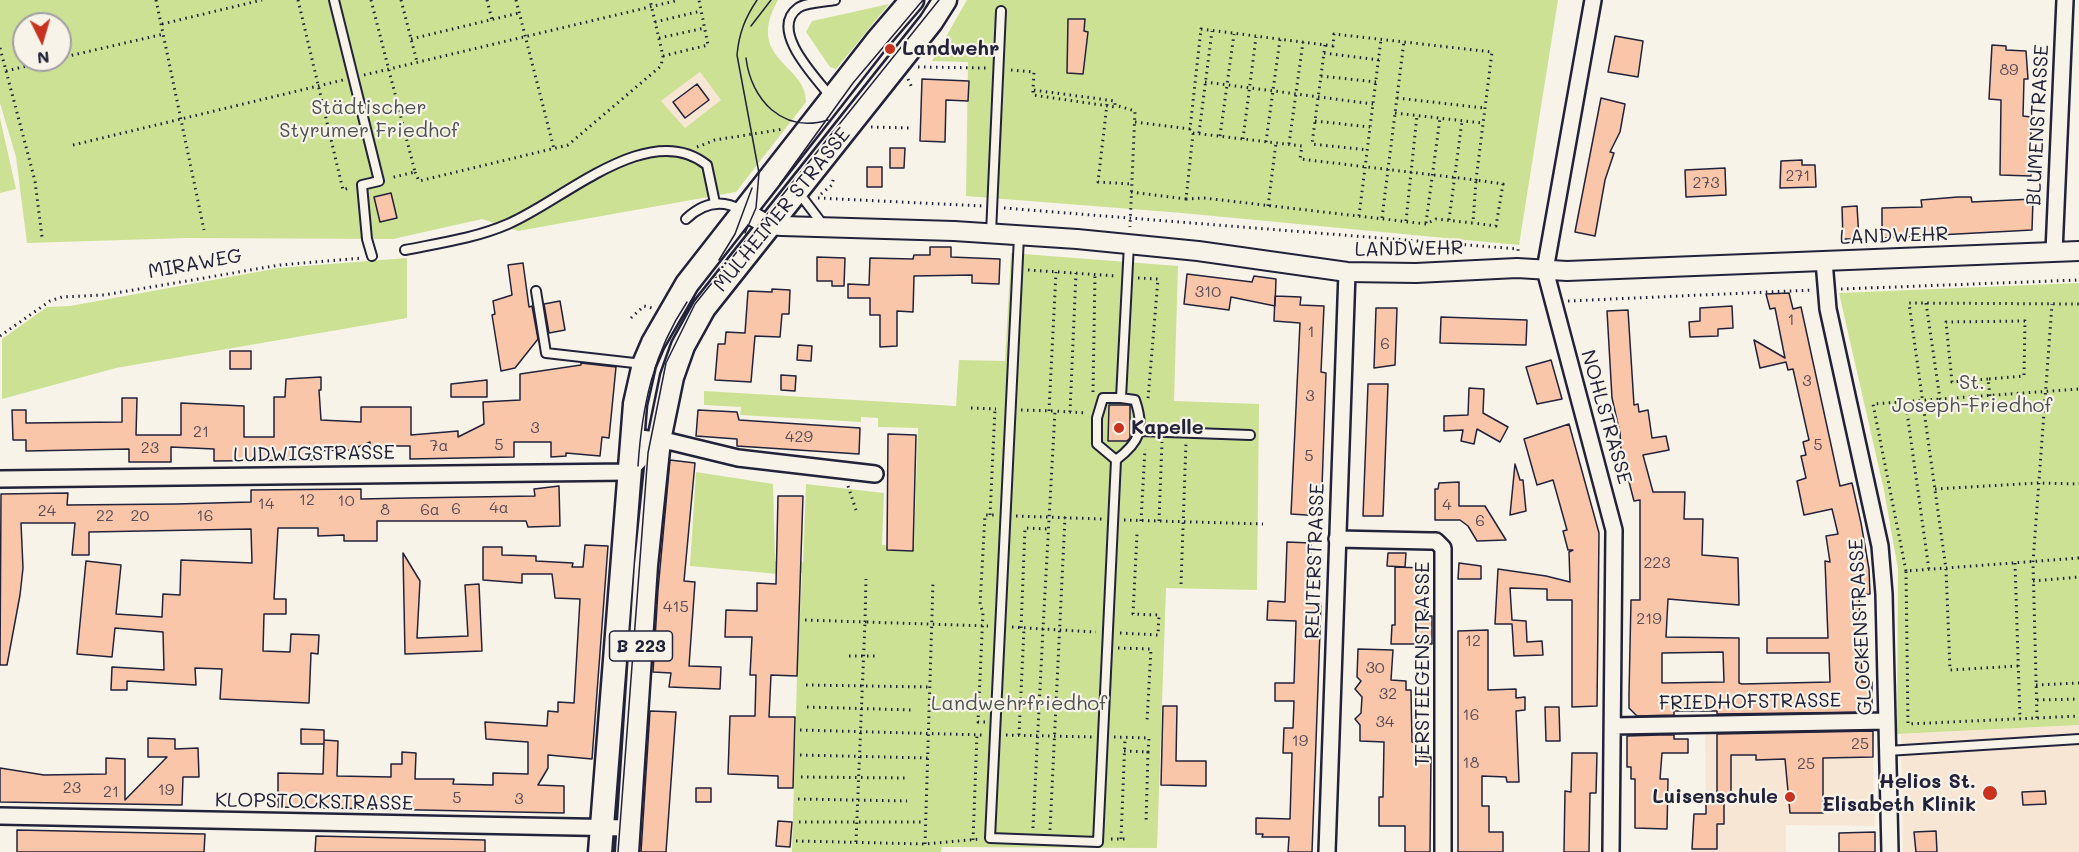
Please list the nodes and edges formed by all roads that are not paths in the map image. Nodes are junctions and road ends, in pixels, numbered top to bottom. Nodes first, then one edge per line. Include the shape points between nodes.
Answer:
1 (334, 0) edge
2 (835, 0) edge
3 (912, 0) edge
4 (945, 0) edge
5 (1593, 0) edge
6 (2065, 0) edge
7 (1001, 11) dead end
8 (832, 98) junction
9 (807, 194) junction
10 (715, 203) junction
11 (745, 213) junction
12 (686, 219) dead end
13 (768, 225) junction
14 (825, 227) junction
15 (991, 233) junction
16 (1019, 235) junction
17 (1129, 244) junction
18 (405, 250) dead end
19 (2079, 251) edge
20 (2054, 252) junction
21 (372, 256) road end
22 (1824, 261) junction
23 (1545, 270) junction
24 (1347, 272) junction
25 (536, 291) dead end
26 (644, 364) junction
27 (1121, 398) junction
28 (1143, 431) junction
29 (1250, 435) dead end
30 (632, 437) junction
31 (659, 440) junction
32 (1116, 460) junction
33 (628, 472) junction
34 (875, 474) dead end
35 (0, 479) edge
36 (1337, 539) junction
37 (1887, 721) junction
38 (1613, 726) junction
39 (2079, 739) edge
40 (1887, 751) junction
41 (0, 816) edge
42 (601, 828) junction
43 (628, 828) junction
44 (600, 852) edge
45 (627, 852) edge
46 (1327, 852) edge
47 (1443, 852) edge
48 (1611, 852) edge
49 (1890, 852) edge

1 - 21 lane via 379,181 362,185
2 - 8 lane via 799,7 789,18 788,33 793,46
3 - 8 main road, B 223
4 - 9 main road, MÜLHEIMER STRASSE / B 223
5 - 23 street, NOHLSTRASSE
6 - 20 street, BLUMENSTRASSE
7 - 15 lane
8 - 11 main road, MÜLHEIMER STRASSE / B 223
9 - 13 main road, MÜLHEIMER STRASSE / B 223
9 - 14 lane
10 - 11 lane via 732,205
10 - 12 lane via 703,206
10 - 18 lane via 707,165 686,153 656,151 631,157 505,225
11 - 13 street, LANDWEHR
11 - 26 main road, MÜLHEIMER STRASSE / B 223 via 687,285
13 - 14 street, LANDWEHR
13 - 31 main road, MÜLHEIMER STRASSE / B 223 via 704,308 682,346
14 - 15 street, LANDWEHR
15 - 16 street, LANDWEHR
16 - 17 street, LANDWEHR
16 - 32 lane via 990,838 1098,842
17 - 24 street, LANDWEHR
17 - 27 lane
19 - 20 street, LANDWEHR
20 - 22 street, LANDWEHR
22 - 23 street, LANDWEHR
22 - 37 street, GLOCKENSTRASSE via 1828,309 1881,546
23 - 24 street, LANDWEHR
23 - 38 street, NOHLSTRASSE via 1614,530
24 - 36 street, REUTERSTRASSE
25 - 26 lane via 546,353
26 - 30 main road, MÜLHEIMER STRASSE / B 223
27 - 28 lane via 1135,399
27 - 32 lane via 1103,398 1097,418 1097,444
28 - 29 lane
28 - 32 lane via 1135,446
30 - 31 street
30 - 33 main road, MÜLHEIMER STRASSE / B 223
31 - 33 street
31 - 34 street via 738,458
31 - 43 main road, MÜLHEIMER STRASSE / B 223 via 646,565
33 - 35 street, LUDWIGSTRASSE
33 - 42 main road, MÜLHEIMER STRASSE / B 223
36 - 46 street, REUTERSTRASSE
36 - 47 street, TERSTEEGENSTRASSE via 1430,541 1443,548
37 - 38 street, FRIEDHOFSTRASSE
37 - 40 street, GLOCKENSTRASSE
38 - 48 street, NOHLSTRASSE
39 - 40 lane
40 - 49 street, GLOCKENSTRASSE
41 - 42 street, KLOPSTOCKSTRASSE
42 - 43 street, KLOPSTOCKSTRASSE
42 - 44 main road, MÜLHEIMER STRASSE / B 223
43 - 45 main road, MÜLHEIMER STRASSE / B 223

